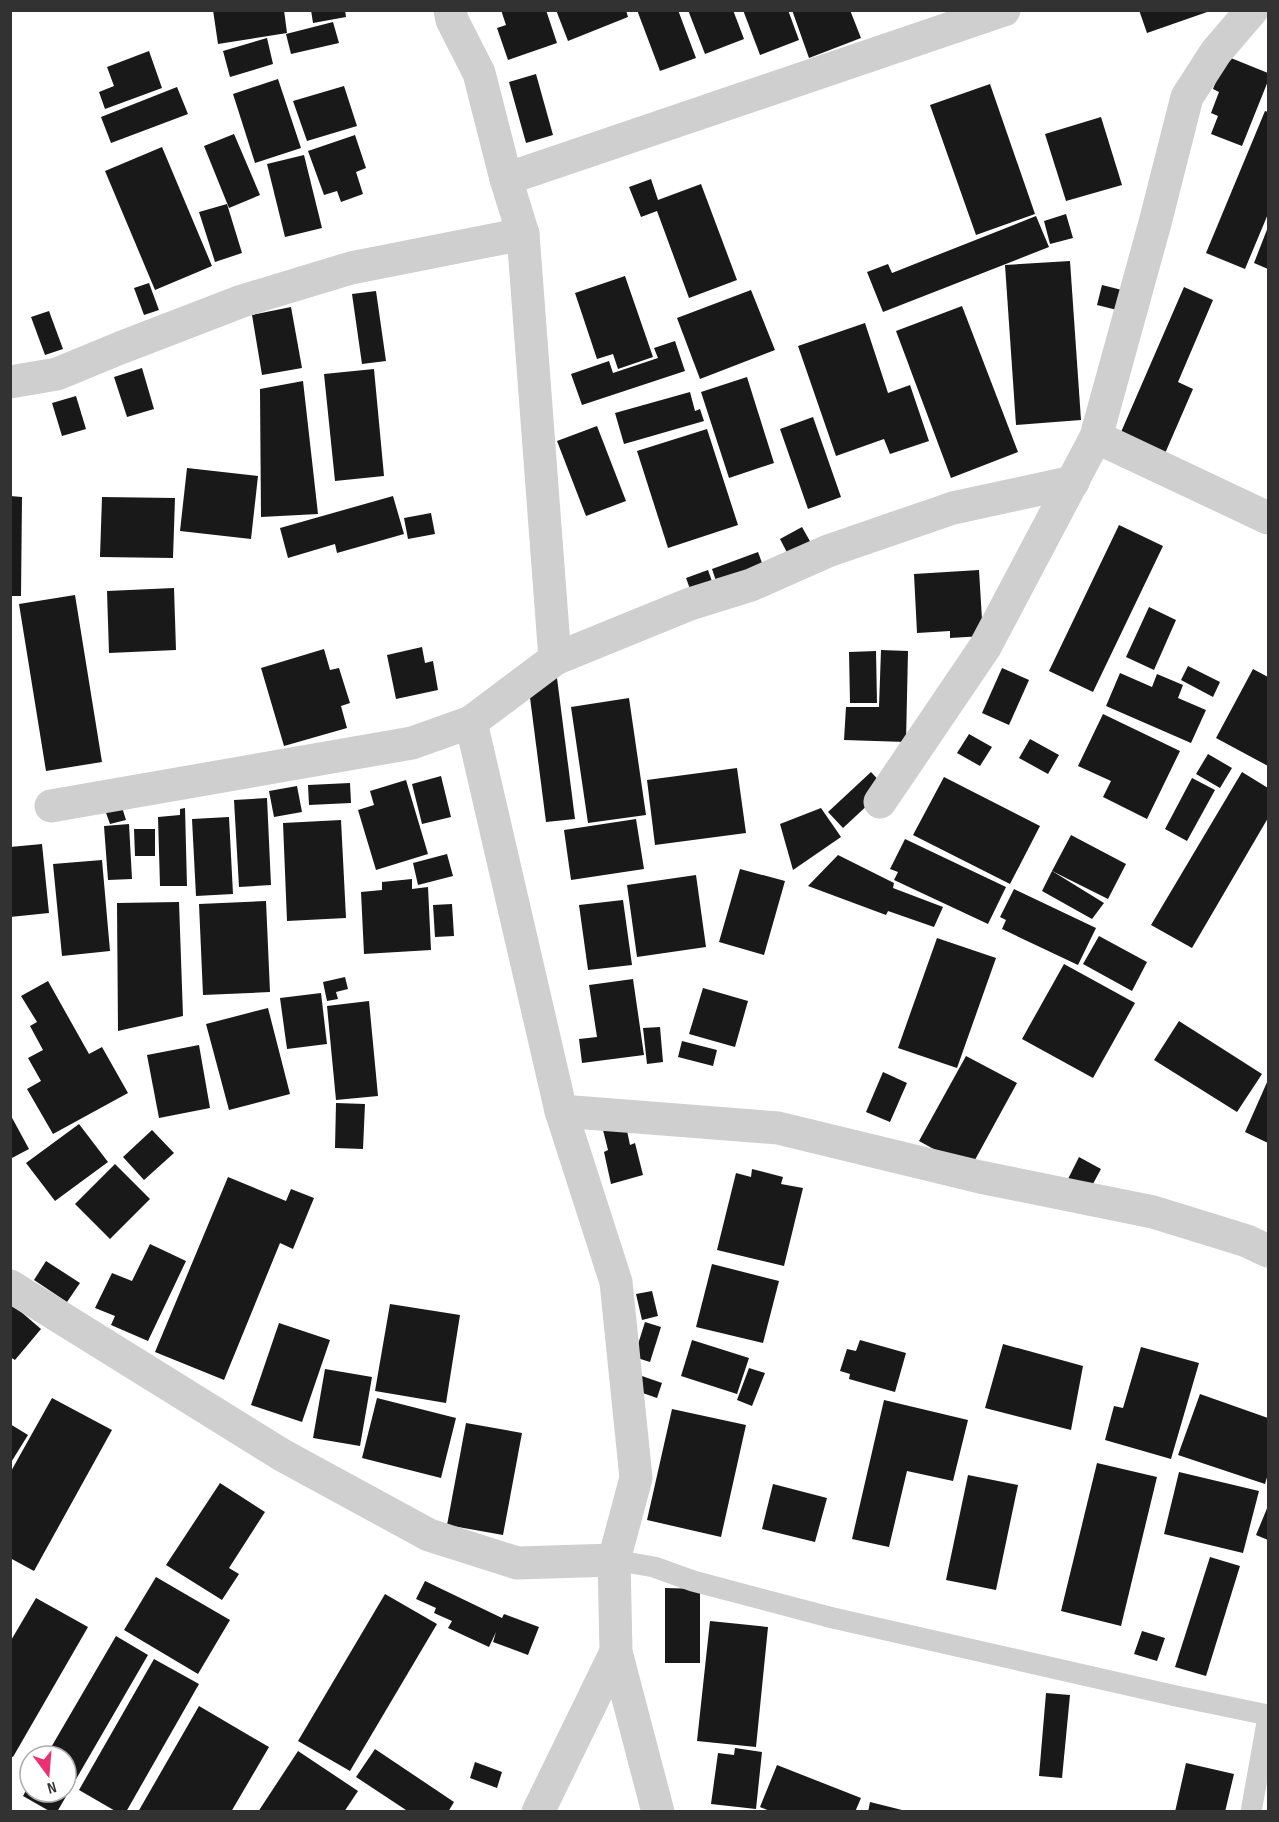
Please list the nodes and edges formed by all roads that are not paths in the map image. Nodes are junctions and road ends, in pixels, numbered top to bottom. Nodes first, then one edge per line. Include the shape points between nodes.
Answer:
1 (450, 10) edge
2 (1004, 10) edge
3 (1257, 16) edge
4 (506, 179) junction
5 (523, 234) junction
6 (10, 382) edge
7 (1096, 437) junction
8 (1073, 482) junction
9 (1269, 518) edge
10 (555, 659) junction
11 (471, 722) junction
12 (880, 802) dead end
13 (51, 806) dead end
14 (561, 1111) junction
15 (1269, 1251) edge
16 (10, 1286) edge
17 (614, 1560) junction
18 (616, 1652) junction
19 (1269, 1716) edge
20 (538, 1812) edge
21 (658, 1812) edge
22 (1251, 1812) edge

1 - 4 street via 479,73
2 - 4 street
3 - 7 street via 1215,52 1187,97
4 - 5 street
5 - 6 street via 351,268 242,301 57,374
5 - 10 street
7 - 8 street
7 - 9 street
8 - 10 street via 953,508 912,522 828,551 751,585 690,604
8 - 12 street via 985,647
10 - 11 street
11 - 13 street via 412,743
11 - 14 street
14 - 15 street via 778,1128 980,1177 1153,1212
14 - 17 street via 616,1282 636,1478
16 - 17 street via 282,1455 429,1535 517,1563
17 - 18 street
17 - 19 lane via 654,1567 833,1618
18 - 20 street
18 - 21 street
19 - 22 lane

